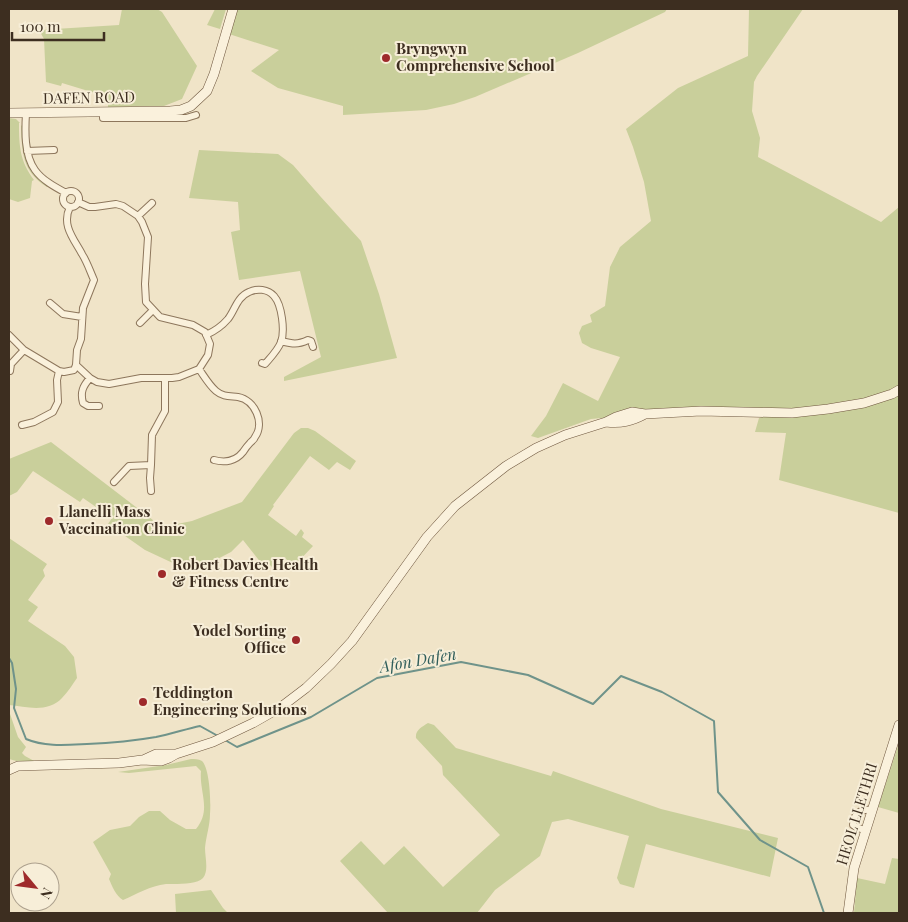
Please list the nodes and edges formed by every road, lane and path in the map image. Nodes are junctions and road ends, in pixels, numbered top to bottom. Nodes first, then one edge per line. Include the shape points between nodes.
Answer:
1 (233, 9) edge
2 (103, 112) junction
3 (9, 113) edge
4 (26, 113) junction
5 (196, 115) dead end
6 (54, 150) dead end
7 (27, 151) junction
8 (66, 194) junction
9 (78, 202) junction
10 (152, 203) dead end
11 (70, 207) junction
12 (138, 216) junction
13 (50, 303) dead end
14 (153, 310) junction
15 (82, 317) junction
16 (140, 323) dead end
17 (9, 335) edge
18 (206, 336) junction
19 (281, 341) junction
20 (313, 346) dead end
21 (24, 350) junction
22 (262, 362) dead end
23 (76, 365) junction
24 (199, 369) junction
25 (10, 371) dead end
26 (58, 372) junction
27 (90, 378) junction
28 (165, 379) junction
29 (899, 390) edge
30 (99, 406) dead end
31 (22, 425) dead end
32 (214, 460) dead end
33 (151, 465) junction
34 (114, 482) dead end
35 (151, 490) dead end
36 (899, 725) edge
37 (9, 762) edge
38 (18, 766) junction
39 (9, 770) edge
40 (871, 810) junction
41 (865, 830) junction
42 (848, 913) edge

1 - 2 main road, DAFEN ROAD via 207,91 191,106 170,111
2 - 4 main road, DAFEN ROAD
2 - 5 street via 103,118 186,118
3 - 4 main road, DAFEN ROAD
4 - 7 street
6 - 7 street
7 - 8 street via 35,171
8 - 9 street via 70,191 76,194
8 - 11 street via 64,202
9 - 11 street
9 - 12 street via 89,207 116,204
10 - 12 street
11 - 15 street via 68,230 94,280
12 - 14 street via 148,237 146,302
13 - 15 street via 63,314
14 - 16 street
14 - 18 street via 160,317 193,325
15 - 23 street
17 - 21 street
18 - 19 street via 229,318 239,299 258,289 274,296 283,327
18 - 24 street via 210,344 208,355
19 - 20 street via 299,344 308,340
19 - 22 street via 265,364
21 - 25 street via 11,364
21 - 26 street
23 - 26 street via 74,370
23 - 27 street
24 - 28 street
24 - 32 street via 216,391 246,400 258,414 255,438 237,458
26 - 31 street via 58,402 53,412
27 - 28 street via 109,384 141,378
27 - 30 street via 82,388 83,403
28 - 33 street via 165,412 152,435
29 - 38 main road via 864,403 792,413 701,411 645,414 627,422 606,422 565,435 506,466 455,506 427,537 352,641 306,688 281,707 213,742 161,761
33 - 34 street via 129,466
33 - 35 street
36 - 40 main road, HEOL LLETHRI
37 - 38 main road
38 - 39 main road
40 - 41 main road, HEOL LLETHRI
40 - 41 street via 861,811 853,819 853,825
41 - 42 main road, HEOL LLETHRI via 854,868

